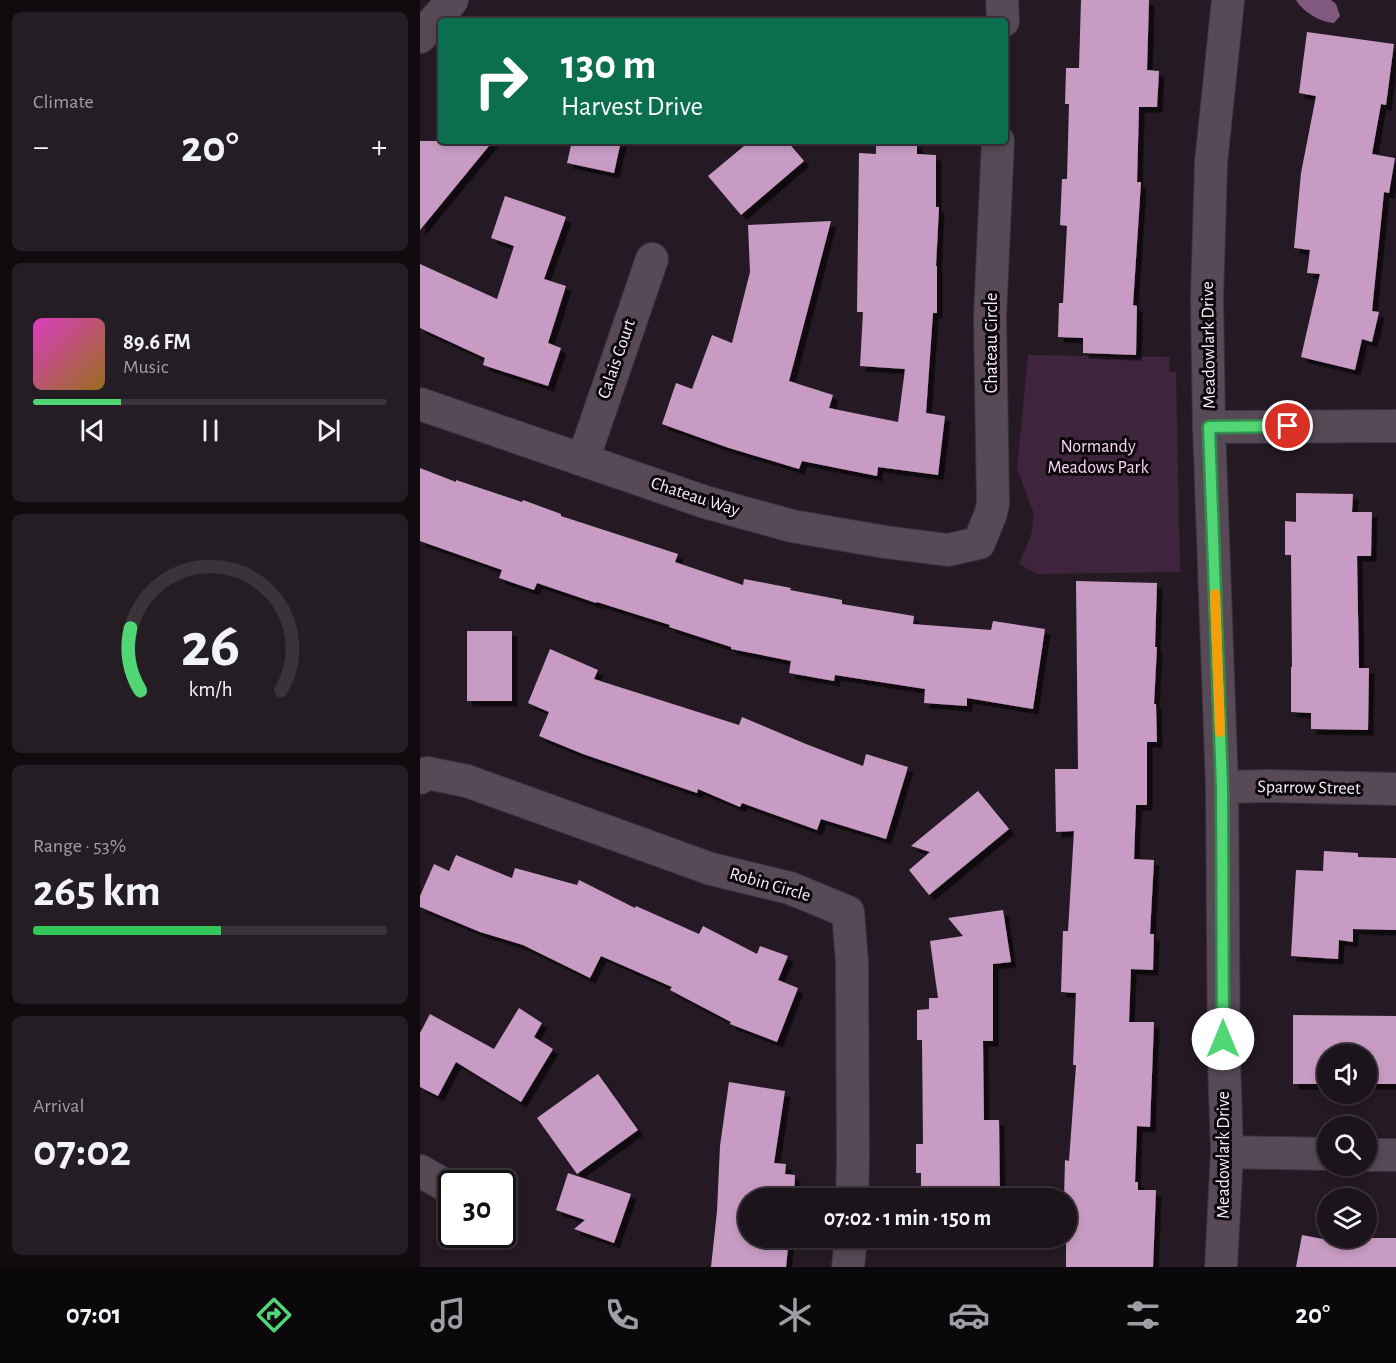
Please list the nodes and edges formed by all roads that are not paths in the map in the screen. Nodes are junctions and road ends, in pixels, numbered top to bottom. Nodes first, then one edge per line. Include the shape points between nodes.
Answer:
1 (452, 0) edge
2 (1002, 0) edge
3 (1228, 0) edge
4 (1003, 18) edge
5 (420, 37) edge
6 (998, 144) edge
7 (652, 259) dead end
8 (420, 404) edge
9 (1396, 426) edge
10 (1209, 427) junction
11 (583, 460) junction
12 (979, 543) joint
13 (420, 778) edge
14 (1222, 787) junction
15 (1396, 789) edge
16 (1227, 1152) junction
17 (1317, 1154) edge
18 (1377, 1155) edge
19 (1396, 1155) edge
20 (420, 1171) edge
21 (438, 1181) edge
22 (852, 1188) edge
23 (850, 1248) edge
24 (848, 1267) edge
25 (1221, 1267) edge

1 - 5 street
2 - 4 street
3 - 10 street, Meadowlark Drive via 1211,163
6 - 12 street, Chateau Circle via 990,316 993,504
7 - 11 street, Calais Court
8 - 11 street, Chateau Way
9 - 10 street
10 - 14 street, Meadowlark Drive
11 - 12 street, Chateau Way via 705,502 792,526 948,550
13 - 22 street, Robin Circle via 427,773 467,782 711,869 790,888 848,912 852,963
14 - 15 street, Sparrow Street
14 - 16 street, Meadowlark Drive
16 - 17 street
16 - 25 street, Meadowlark Drive
18 - 19 street
20 - 21 street
23 - 24 street

